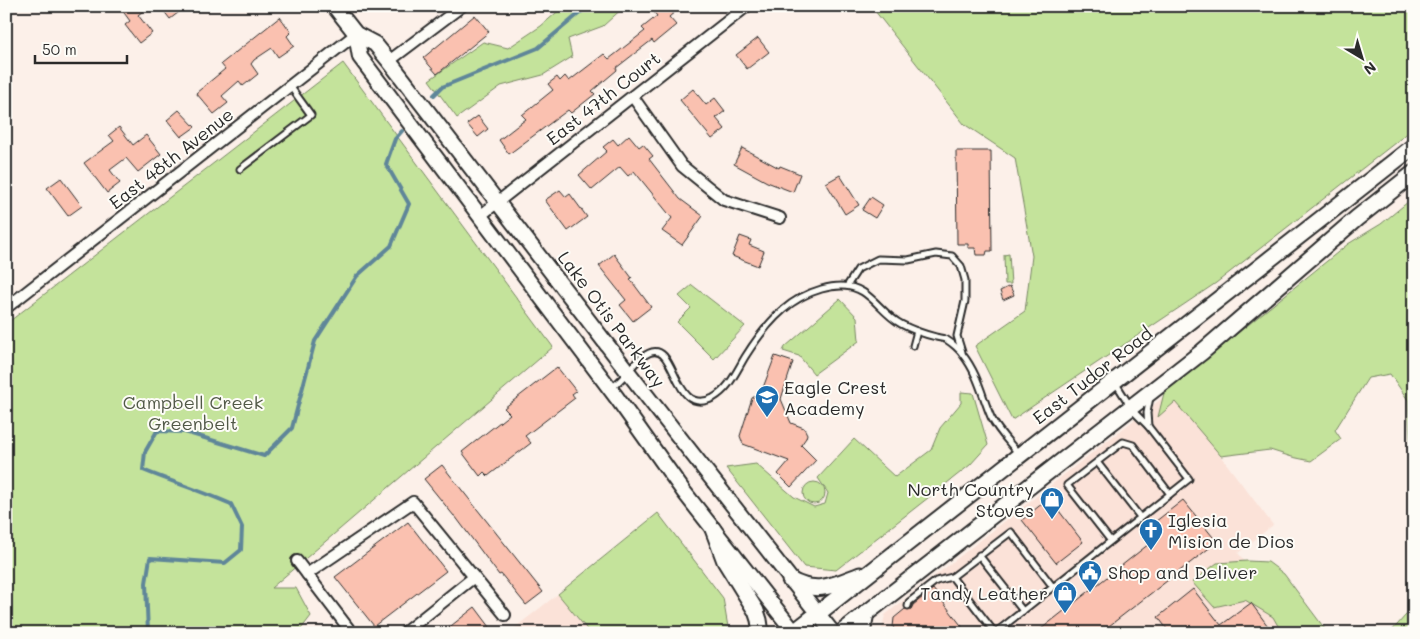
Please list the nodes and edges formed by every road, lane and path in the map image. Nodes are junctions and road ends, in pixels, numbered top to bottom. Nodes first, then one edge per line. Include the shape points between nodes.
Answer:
1 (334, 6) edge
2 (747, 6) edge
3 (460, 7) edge
4 (356, 34) junction
5 (389, 62) junction
6 (290, 85) junction
7 (632, 97) junction
8 (1414, 146) edge
9 (240, 168) dead end
10 (1414, 173) edge
11 (498, 202) junction
12 (480, 216) junction
13 (780, 218) dead end
14 (847, 286) junction
15 (6, 308) edge
16 (917, 331) junction
17 (913, 346) dead end
18 (963, 354) junction
19 (628, 372) junction
20 (1114, 382) junction
21 (611, 389) junction
22 (1152, 391) junction
23 (1130, 407) junction
24 (1148, 426) junction
25 (1020, 456) junction
26 (1097, 462) junction
27 (1170, 494) junction
28 (1140, 517) junction
29 (713, 529) junction
30 (1110, 540) junction
31 (979, 556) junction
32 (298, 561) dead end
33 (875, 569) junction
34 (307, 574) junction
35 (474, 577) junction
36 (952, 577) junction
37 (790, 580) junction
38 (1054, 586) junction
39 (908, 606) dead end
40 (1023, 611) junction
41 (866, 613) junction
42 (817, 614) junction
43 (505, 615) dead end
44 (352, 633) edge
45 (404, 633) edge
46 (761, 633) edge
47 (794, 633) edge
48 (832, 633) edge
49 (842, 633) edge
50 (862, 633) edge
51 (995, 633) edge

1 - 4 main road, Lake Otis Parkway
2 - 7 street, East 47th Court
3 - 5 street
4 - 5 main road, Lake Otis Parkway via 375,44
4 - 6 street, East 48th Avenue
4 - 12 main road, Lake Otis Parkway via 360,57
5 - 11 main road, Lake Otis Parkway
6 - 9 lane via 311,116
6 - 15 street, East 48th Avenue
7 - 11 street, East 47th Court
7 - 13 street via 689,172 724,200
8 - 20 main road, East Tudor Road
10 - 22 main road
11 - 12 street, East 47th Court
11 - 19 main road, Lake Otis Parkway
12 - 21 main road, Lake Otis Parkway
14 - 16 lane via 863,292 900,324
14 - 18 lane via 858,269 878,259 908,260 936,254 952,256 961,266 965,280 965,301 957,336
14 - 19 lane via 817,291 783,310 746,355 727,387 711,399 704,401 685,396 673,370 660,353 651,352 642,357
16 - 17 lane
16 - 18 lane via 946,339
18 - 25 lane via 978,380 992,418
19 - 21 lane
19 - 37 main road, Lake Otis Parkway
20 - 23 lane
20 - 25 main road, East Tudor Road
21 - 29 main road, Lake Otis Parkway
22 - 23 main road
22 - 24 lane
23 - 24 lane
23 - 41 main road
24 - 27 lane via 1189,479
25 - 33 main road, East Tudor Road
26 - 27 lane via 1123,442 1133,445
26 - 28 lane
26 - 30 lane via 1067,485
27 - 28 lane
28 - 30 lane
29 - 46 main road via 725,561 756,611
29 - 47 main road, Lake Otis Parkway
30 - 38 lane
31 - 36 lane
31 - 38 lane via 1010,532
31 - 40 lane
32 - 34 street
33 - 37 main road via 821,588 806,587
33 - 42 main road, East Tudor Road
34 - 35 street via 413,502
34 - 44 street
35 - 43 street
35 - 45 street
36 - 39 lane via 936,581
36 - 51 lane
37 - 42 main road, Lake Otis Parkway
38 - 40 lane
40 - 51 lane
41 - 49 main road
41 - 50 main road
42 - 47 main road, East Tudor Road
42 - 48 main road, Lake Otis Parkway

